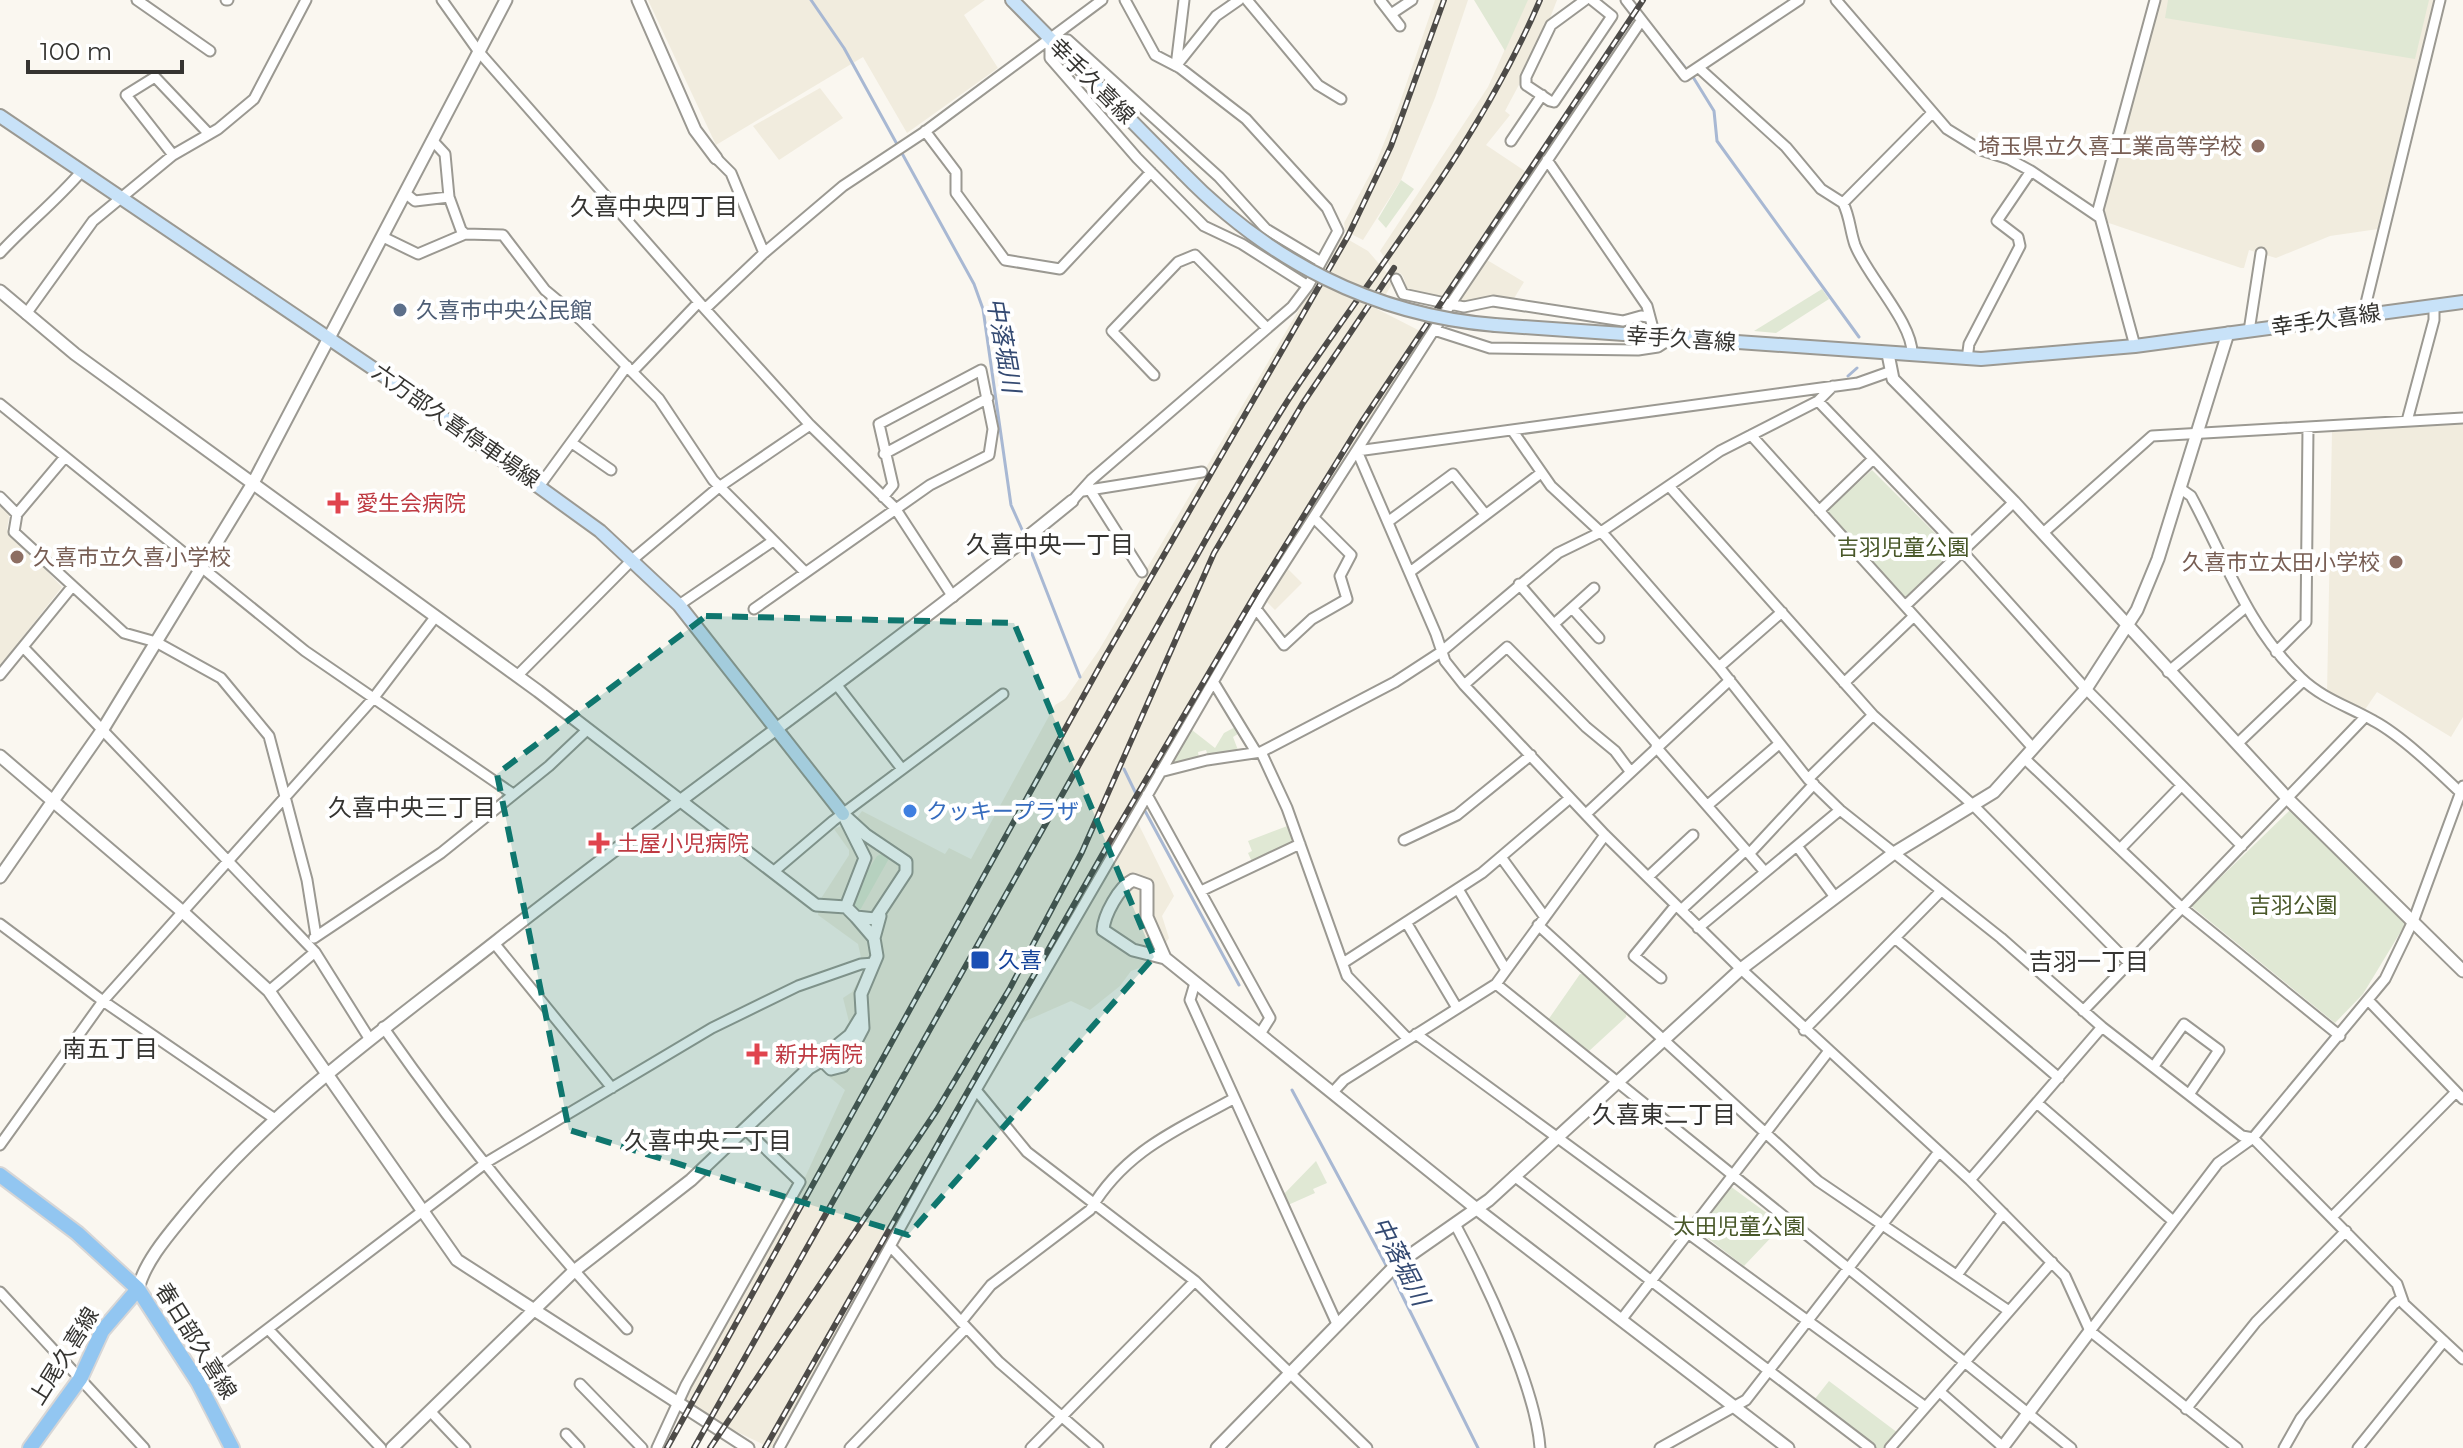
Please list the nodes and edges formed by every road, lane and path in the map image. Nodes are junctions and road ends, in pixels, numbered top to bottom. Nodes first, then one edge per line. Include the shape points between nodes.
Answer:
1 (137, 0) edge
2 (306, 0) edge
3 (442, 0) edge
4 (506, 0) edge
5 (638, 0) edge
6 (1012, 0) edge
7 (1102, 0) edge
8 (1125, 0) edge
9 (1184, 0) edge
10 (1239, 0) edge
11 (1247, 0) edge
12 (1380, 0) edge
13 (1412, 0) edge
14 (1585, 0) edge
15 (1592, 0) edge
16 (1626, 0) edge
17 (1799, 0) edge
18 (1836, 0) edge
19 (2155, 0) edge
20 (2440, 0) edge
21 (1391, 14) junction
22 (1641, 21) junction
23 (1400, 26) dead end
24 (1050, 38) junction
25 (210, 51) dead end
26 (479, 52) junction
27 (1176, 66) junction
28 (1699, 68) junction
29 (1542, 95) junction
30 (1341, 99) dead end
31 (1931, 114) junction
32 (0, 116) edge
33 (925, 131) junction
34 (209, 134) junction
35 (432, 140) junction
36 (1511, 141) dead end
37 (173, 155) junction
38 (716, 158) joint
39 (1547, 160) junction
40 (2031, 171) junction
41 (81, 172) junction
42 (1151, 172) junction
43 (405, 193) junction
44 (449, 197) junction
45 (120, 198) junction
46 (1843, 203) junction
47 (2099, 217) junction
48 (465, 234) junction
49 (383, 237) junction
50 (0, 253) edge
51 (764, 253) junction
52 (2261, 253) dead end
53 (1321, 262) junction
54 (1396, 279) dead end
55 (1308, 286) junction
56 (0, 291) edge
57 (2463, 302) edge
58 (1450, 305) junction
59 (702, 306) junction
60 (2434, 306) junction
61 (26, 314) junction
62 (2367, 315) junction
63 (1648, 317) junction
64 (1267, 328) junction
65 (1434, 330) junction
66 (2249, 331) junction
67 (2228, 333) junction
68 (1655, 336) junction
69 (1672, 338) junction
70 (330, 339) junction
71 (2135, 346) junction
72 (1888, 354) junction
73 (1912, 355) junction
74 (1967, 359) junction
75 (630, 368) junction
76 (1889, 372) junction
77 (1154, 375) dead end
78 (1833, 386) junction
79 (988, 398) junction
80 (1818, 401) junction
81 (0, 404) edge
82 (2463, 418) edge
83 (2407, 421) junction
84 (810, 425) junction
85 (2308, 428) junction
86 (1512, 430) junction
87 (2199, 434) junction
88 (1751, 435) junction
89 (572, 443) junction
90 (1357, 451) junction
91 (884, 454) junction
92 (65, 457) junction
93 (1872, 460) junction
94 (611, 470) dead end
95 (1202, 472) dead end
96 (1541, 473) junction
97 (253, 483) junction
98 (540, 485) junction
99 (1669, 486) junction
100 (719, 487) junction
101 (2181, 489) junction
102 (1087, 491) junction
103 (0, 497) edge
104 (883, 497) junction
105 (1072, 501) joint
106 (2014, 502) junction
107 (895, 508) junction
108 (1819, 511) junction
109 (17, 514) junction
110 (1485, 514) junction
111 (1314, 518) junction
112 (1389, 521) junction
113 (1601, 532) junction
114 (2043, 533) junction
115 (773, 541) junction
116 (1962, 551) junction
117 (632, 560) junction
118 (200, 569) junction
119 (805, 572) junction
120 (1142, 572) dead end
121 (1410, 572) junction
122 (1519, 584) junction
123 (71, 588) junction
124 (1594, 588) dead end
125 (953, 597) junction
126 (679, 605) junction
127 (1905, 606) junction
128 (2246, 607) junction
129 (1572, 608) junction
130 (754, 609) dead end
131 (1257, 610) junction
132 (1782, 612) junction
133 (436, 616) junction
134 (1914, 616) junction
135 (1554, 624) junction
136 (2128, 627) junction
137 (1599, 638) dead end
138 (156, 642) junction
139 (23, 647) junction
140 (1441, 652) junction
141 (2276, 652) junction
142 (1719, 667) junction
143 (2168, 672) junction
144 (0, 675) edge
145 (517, 676) junction
146 (1730, 680) junction
147 (2303, 681) junction
148 (1214, 683) junction
149 (1844, 683) junction
150 (836, 684) junction
151 (1464, 685) junction
152 (2086, 689) junction
153 (1003, 694) dead end
154 (372, 700) junction
155 (1873, 715) junction
156 (2365, 717) junction
157 (777, 728) junction
158 (103, 729) junction
159 (587, 730) junction
160 (1779, 744) junction
161 (2237, 744) junction
162 (1657, 746) junction
163 (2033, 748) junction
164 (1258, 752) junction
165 (1531, 755) junction
166 (0, 756) edge
167 (2024, 758) junction
168 (902, 769) junction
169 (1630, 771) junction
170 (1160, 772) junction
171 (1811, 781) junction
172 (2181, 786) junction
173 (2462, 791) edge
174 (513, 794) junction
175 (1146, 796) junction
176 (287, 797) junction
177 (1570, 798) junction
178 (679, 799) junction
179 (2289, 800) junction
180 (53, 802) junction
181 (1708, 805) junction
182 (1974, 806) junction
183 (1840, 810) junction
184 (843, 814) junction
185 (1586, 814) junction
186 (1605, 835) junction
187 (1693, 835) dead end
188 (1404, 840) dead end
189 (1300, 844) junction
190 (1797, 846) junction
191 (2242, 846) junction
192 (886, 848) junction
193 (2121, 848) junction
194 (1748, 852) junction
195 (1894, 853) junction
196 (1501, 857) junction
197 (4, 861) edge
198 (228, 862) junction
199 (865, 862) junction
200 (773, 872) junction
201 (1765, 872) junction
202 (0, 877) edge
203 (1648, 877) junction
204 (1458, 889) junction
205 (1201, 891) junction
206 (1941, 891) junction
207 (1835, 897) junction
208 (846, 907) junction
209 (1679, 907) junction
210 (2182, 908) junction
211 (184, 913) junction
212 (880, 916) junction
213 (856, 917) junction
214 (2414, 919) junction
215 (1541, 920) junction
216 (1406, 922) junction
217 (0, 924) edge
218 (1698, 928) junction
219 (874, 938) junction
220 (1895, 938) junction
221 (494, 943) junction
222 (313, 944) junction
223 (1165, 958) junction
224 (2127, 961) junction
225 (874, 963) junction
226 (1343, 963) junction
227 (1741, 969) junction
228 (1506, 970) junction
229 (2463, 971) edge
230 (1661, 978) dead end
231 (1195, 983) junction
232 (1496, 984) junction
233 (269, 991) junction
234 (103, 1001) junction
235 (2369, 1001) junction
236 (1457, 1008) junction
237 (2083, 1011) junction
238 (861, 1017) junction
239 (383, 1027) junction
240 (2102, 1027) junction
241 (1804, 1030) junction
242 (1260, 1034) junction
243 (2340, 1036) junction
244 (1412, 1037) junction
245 (369, 1038) junction
246 (1664, 1039) junction
247 (1828, 1052) junction
248 (824, 1059) junction
249 (2154, 1066) junction
250 (327, 1074) junction
251 (2059, 1078) junction
252 (1616, 1082) junction
253 (612, 1088) junction
254 (976, 1090) junction
255 (1333, 1092) junction
256 (2190, 1093) junction
257 (2459, 1096) edge
258 (1233, 1099) junction
259 (2037, 1103) junction
260 (275, 1119) junction
261 (745, 1129) junction
262 (1766, 1132) junction
263 (1556, 1137) junction
264 (2253, 1138) junction
265 (0, 1145) edge
266 (1938, 1153) junction
267 (487, 1162) junction
268 (1732, 1175) junction
269 (1514, 1176) junction
270 (1, 1178) edge
271 (1970, 1180) junction
272 (1094, 1205) junction
273 (421, 1210) junction
274 (1478, 1210) junction
275 (2003, 1213) junction
276 (2332, 1217) junction
277 (2173, 1221) junction
278 (1883, 1223) junction
279 (1456, 1226) junction
280 (1688, 1231) junction
281 (2346, 1231) junction
282 (890, 1246) junction
283 (2052, 1262) junction
284 (1848, 1269) junction
285 (574, 1271) junction
286 (1957, 1275) junction
287 (1650, 1280) junction
288 (1195, 1281) junction
289 (138, 1289) junction
290 (0, 1292) edge
291 (2401, 1299) junction
292 (532, 1311) junction
293 (2009, 1311) junction
294 (1807, 1317) junction
295 (1621, 1320) junction
296 (1337, 1324) junction
297 (963, 1325) junction
298 (268, 1329) junction
299 (627, 1329) dead end
300 (2090, 1331) junction
301 (2444, 1341) junction
302 (2463, 1359) edge
303 (1964, 1362) junction
304 (1767, 1370) junction
305 (1290, 1373) junction
306 (80, 1379) junction
307 (198, 1382) junction
308 (580, 1384) dead end
309 (1940, 1392) junction
310 (677, 1405) junction
311 (1924, 1406) junction
312 (1734, 1407) junction
313 (2186, 1409) junction
314 (430, 1411) junction
315 (2029, 1413) junction
316 (1063, 1415) junction
317 (566, 1434) dead end
318 (30, 1448) edge
319 (144, 1448) edge
320 (232, 1448) edge
321 (381, 1448) edge
322 (392, 1448) edge
323 (465, 1448) edge
324 (579, 1448) edge
325 (642, 1448) edge
326 (657, 1448) edge
327 (748, 1448) edge
328 (779, 1448) edge
329 (850, 1448) edge
330 (1031, 1448) edge
331 (1098, 1448) edge
332 (1217, 1448) edge
333 (1367, 1448) edge
334 (1540, 1448) edge
335 (1660, 1448) edge
336 (1788, 1448) edge
337 (1870, 1448) edge
338 (1890, 1448) edge
339 (2003, 1448) edge
340 (2071, 1448) edge
341 (2237, 1448) edge
342 (2284, 1448) edge
343 (2358, 1448) edge

1 - 25 street
2 - 34 street via 254,99
3 - 26 street
4 - 26 street
5 - 38 street via 695,130
6 - 24 main road, 幸手久喜線
7 - 24 street
8 - 27 street via 1155,55
9 - 27 street
10 - 27 street via 1216,16
11 - 30 street via 1318,85
12 - 21 street
13 - 21 street
14 - 29 street via 1551,25 1526,77 1526,85
15 - 29 street via 1612,16 1554,102
16 - 22 street
17 - 28 street
18 - 31 street
19 - 47 street via 2099,199
20 - 62 street via 2381,233
21 - 23 street
22 - 28 street via 1685,76
22 - 39 street
24 - 33 street
24 - 42 street via 1050,58
24 - 53 street via 1068,40 1219,177 1266,229
24 - 68 main road, 幸手久喜線, bridge via 1251,235 1326,281 1416,313 1495,325
26 - 35 street
26 - 59 street
27 - 53 street via 1246,119 1327,208 1338,231
28 - 46 street via 1786,147 1821,189
29 - 36 street
31 - 40 street via 1981,150
31 - 46 street
32 - 41 main road, 六万部久喜停車場線
33 - 42 street via 956,172 956,193 1001,260 1060,269
33 - 51 street via 843,186
34 - 37 street
34 - 37 street via 155,77 126,95
35 - 43 street
35 - 44 street via 445,154
37 - 45 street
38 - 51 street via 731,173
39 - 58 street
39 - 63 street via 1647,306
40 - 47 street
40 - 74 street via 1997,221 2018,237 2020,246 1969,344
41 - 45 main road, 六万部久喜停車場線
41 - 50 street
42 - 55 street via 1204,226
43 - 44 street via 415,201
43 - 49 street
44 - 48 street
45 - 61 street via 93,221
45 - 70 main road, 六万部久喜停車場線
46 - 73 street via 1856,248 1913,344
47 - 71 street
48 - 49 street via 418,254
48 - 75 street via 503,235 545,290
49 - 70 street
51 - 59 street
52 - 66 street
53 - 55 street
54 - 58 street via 1403,294
55 - 64 street
56 - 61 street
57 - 60 main road, 幸手久喜線
58 - 63 street via 1493,301 1623,321
58 - 65 street
59 - 75 street
59 - 84 street
60 - 62 main road, 幸手久喜線
60 - 83 street
61 - 97 street
62 - 66 main road, 幸手久喜線
63 - 68 street
64 - 77 street via 1195,255 1178,262 1112,331
64 - 102 street via 1091,480
65 - 69 street via 1490,348 1638,350
65 - 90 street
66 - 67 main road, 幸手久喜線
67 - 71 main road, 幸手久喜線
67 - 87 street
68 - 69 main road, 幸手久喜線
69 - 72 main road, 幸手久喜線
70 - 97 street
70 - 98 main road, 六万部久喜停車場線
71 - 74 main road, 幸手久喜線
72 - 73 main road, 幸手久喜線
72 - 76 street
73 - 74 main road, 幸手久喜線
75 - 89 street
75 - 100 street via 659,399
76 - 78 street via 1872,381
76 - 106 street
78 - 80 street
78 - 86 street
79 - 91 street
79 - 91 street via 981,370 885,420 879,424
79 - 107 street via 993,429 989,455
80 - 88 street
80 - 93 street
81 - 92 street
82 - 83 street
83 - 85 street
84 - 100 street
84 - 104 street
85 - 87 street
85 - 141 street via 2306,622
86 - 90 street
86 - 96 street
87 - 101 street
87 - 114 street via 2148,439
88 - 99 street
88 - 108 street
89 - 94 street
89 - 98 street
90 - 111 street
90 - 112 street
91 - 104 street via 893,485
92 - 109 street
92 - 118 street
93 - 108 street
93 - 116 street
95 - 102 street
96 - 110 street
96 - 113 street
97 - 118 street
97 - 133 street
98 - 117 main road, 六万部久喜停車場線
99 - 113 street
99 - 132 street
100 - 115 street
100 - 117 street
101 - 128 street via 2191,496
101 - 136 street
102 - 105 street
102 - 120 street
103 - 109 street
104 - 107 street
105 - 125 street
106 - 114 street
106 - 116 street
107 - 119 street
107 - 125 street
108 - 127 street
109 - 123 street via 14,532
110 - 112 street via 1453,474
110 - 121 street
111 - 131 street
111 - 131 street via 1351,555 1340,576 1349,597 1312,619 1284,645
112 - 121 street
113 - 122 street via 1558,553
113 - 142 street
114 - 136 street
115 - 119 street
115 - 126 street
116 - 127 street
116 - 152 street
117 - 126 main road, 六万部久喜停車場線
117 - 145 street
118 - 138 street
118 - 154 street
119 - 130 street
121 - 140 street
122 - 135 street
122 - 140 street
123 - 138 street via 124,633
123 - 139 street
124 - 129 street
125 - 150 street
126 - 157 main road, 六万部久喜停車場線
127 - 134 street
128 - 141 street
128 - 143 street
129 - 135 street
129 - 137 street
131 - 148 street
132 - 142 street
132 - 149 street
133 - 145 street
133 - 154 street
134 - 149 street
134 - 163 street
135 - 162 street
136 - 143 street
136 - 152 street
138 - 158 street
138 - 176 street via 221,678 241,700 269,736
139 - 144 street
139 - 158 street
140 - 151 street
140 - 164 street via 1395,682
141 - 147 street
142 - 146 street
143 - 161 street
145 - 159 street
146 - 160 street
146 - 162 street
147 - 156 street via 2331,702
147 - 161 street
148 - 164 street
148 - 170 street
149 - 155 street
150 - 157 street
150 - 168 street
151 - 165 street
151 - 169 street via 1507,647
152 - 163 street
152 - 172 street
153 - 168 street
154 - 174 street
154 - 176 street
155 - 171 street
155 - 182 street
156 - 173 street
156 - 179 street
157 - 178 street
157 - 184 main road, 六万部久喜停車場線
158 - 180 street
158 - 198 street
159 - 174 street
159 - 178 street
160 - 171 street
160 - 181 street
161 - 179 street
162 - 169 street
162 - 181 street
163 - 167 street
164 - 170 street
164 - 189 street
165 - 177 street
165 - 188 street via 1457,815
166 - 180 street
167 - 182 street
167 - 193 street
168 - 184 street
169 - 185 street
170 - 175 street
171 - 183 street
171 - 194 street
172 - 191 street
172 - 193 street
173 - 214 street
174 - 222 street
175 - 205 street
175 - 254 street
176 - 198 street
176 - 222 street via 307,880
177 - 185 street
177 - 196 street
178 - 200 street
178 - 221 street
179 - 191 street
179 - 214 street
180 - 197 street
180 - 211 street
181 - 194 street
182 - 195 street
182 - 224 street
183 - 190 street
183 - 195 street
184 - 192 street
184 - 199 street
184 - 200 street
185 - 186 street
186 - 203 street
186 - 215 street
187 - 203 street
189 - 205 street
189 - 226 street
190 - 201 street
190 - 207 street
191 - 210 street
192 - 199 street
192 - 212 street via 904,858 907,867
193 - 210 street
194 - 201 street
194 - 209 street
195 - 206 street
195 - 207 street
196 - 204 street
196 - 215 street
197 - 202 street
198 - 211 street
198 - 222 street
199 - 208 street
200 - 208 street via 816,905
201 - 218 street
203 - 209 street
204 - 216 street
204 - 228 street
205 - 242 street via 1270,1018
206 - 220 street
206 - 237 street
207 - 227 street
208 - 213 street
209 - 218 street
209 - 230 street via 1634,956
210 - 224 street
210 - 243 street
211 - 233 street
211 - 234 street
212 - 213 street
212 - 219 street
213 - 219 street
214 - 229 street
214 - 235 street
215 - 228 street
215 - 246 street
216 - 226 street
216 - 236 street
217 - 234 street
218 - 227 street
219 - 225 street
220 - 241 street
220 - 251 street
221 - 239 street
221 - 253 street
222 - 233 street
222 - 245 street
223 - 223 street via 1133,950 1103,930 1125,884 1133,880 1147,885 1149,926
223 - 231 street
224 - 237 street
225 - 238 street via 861,994
225 - 253 street via 798,986 712,1028
226 - 244 street via 1347,976
227 - 241 street
227 - 246 street
228 - 232 street
231 - 242 street
231 - 258 street via 1190,1000
232 - 236 street
232 - 252 street
233 - 250 street
234 - 260 street
234 - 265 street
235 - 243 street
235 - 257 street
236 - 244 street
237 - 240 street
238 - 248 street
238 - 248 street via 863,1028 843,1066 831,1069
239 - 245 street
239 - 267 street
240 - 249 street
240 - 251 street
241 - 247 street
242 - 255 street
243 - 264 street
244 - 255 street
244 - 263 street
245 - 250 street
246 - 252 street
246 - 262 street
247 - 262 street
247 - 266 street
248 - 261 street
249 - 256 street
249 - 256 street via 2184,1024 2219,1050
250 - 260 street
250 - 273 street
251 - 259 street
252 - 263 street
252 - 268 street
253 - 267 street
254 - 272 street via 1027,1152
254 - 282 street
255 - 274 street
256 - 264 street via 2242,1136
257 - 276 street
258 - 272 street via 1137,1153 1096,1196
258 - 296 street
259 - 271 street
259 - 277 street
260 - 289 street via 234,1157 176,1225
261 - 285 street via 691,1180
261 - 310 street via 800,1182
262 - 268 street
262 - 278 street via 1818,1181
263 - 269 street
263 - 280 street
264 - 276 street
264 - 277 street via 2218,1163
266 - 271 street
266 - 278 street
267 - 273 street
267 - 285 street
268 - 280 street
268 - 284 street
269 - 274 street
269 - 287 street
270 - 289 main road, 春日部久喜線 via 77,1233
271 - 275 street
272 - 288 street
272 - 297 street via 991,1285
273 - 292 street via 457,1260
273 - 298 street
274 - 279 street
274 - 295 street
275 - 283 street
275 - 286 street
276 - 281 street
277 - 300 street
278 - 284 street
278 - 286 street
279 - 296 street via 1396,1265
279 - 334 street via 1519,1365
280 - 287 street
280 - 294 street
281 - 291 street via 2397,1284
281 - 313 street via 2256,1322
282 - 297 street
282 - 328 street
283 - 293 street
283 - 300 street via 2065,1276
284 - 294 street
284 - 303 street
285 - 292 street
285 - 299 street
286 - 293 street
287 - 295 street
287 - 304 street
288 - 305 street
288 - 316 street
289 - 306 main road, 上尾久喜線 via 102,1331
289 - 307 main road, 春日部久喜線
290 - 306 street
291 - 301 street
291 - 342 street via 2301,1418
292 - 310 street
292 - 314 street
293 - 303 street
294 - 304 street
294 - 311 street
295 - 312 street
296 - 305 street
297 - 316 street
297 - 329 street
298 - 307 street
298 - 321 street
300 - 313 street
300 - 315 street
301 - 302 street
301 - 343 street
303 - 309 street
303 - 315 street
304 - 312 street
304 - 337 street
305 - 332 street
305 - 333 street
306 - 318 main road, 上尾久喜線
306 - 319 street
307 - 320 main road, 春日部久喜線
308 - 325 street
309 - 311 street
309 - 339 street
310 - 326 street
310 - 327 street
311 - 338 street
312 - 335 street
312 - 336 street
313 - 341 street
314 - 322 street
314 - 323 street
315 - 339 street
315 - 340 street
316 - 330 street
316 - 331 street
317 - 324 street

